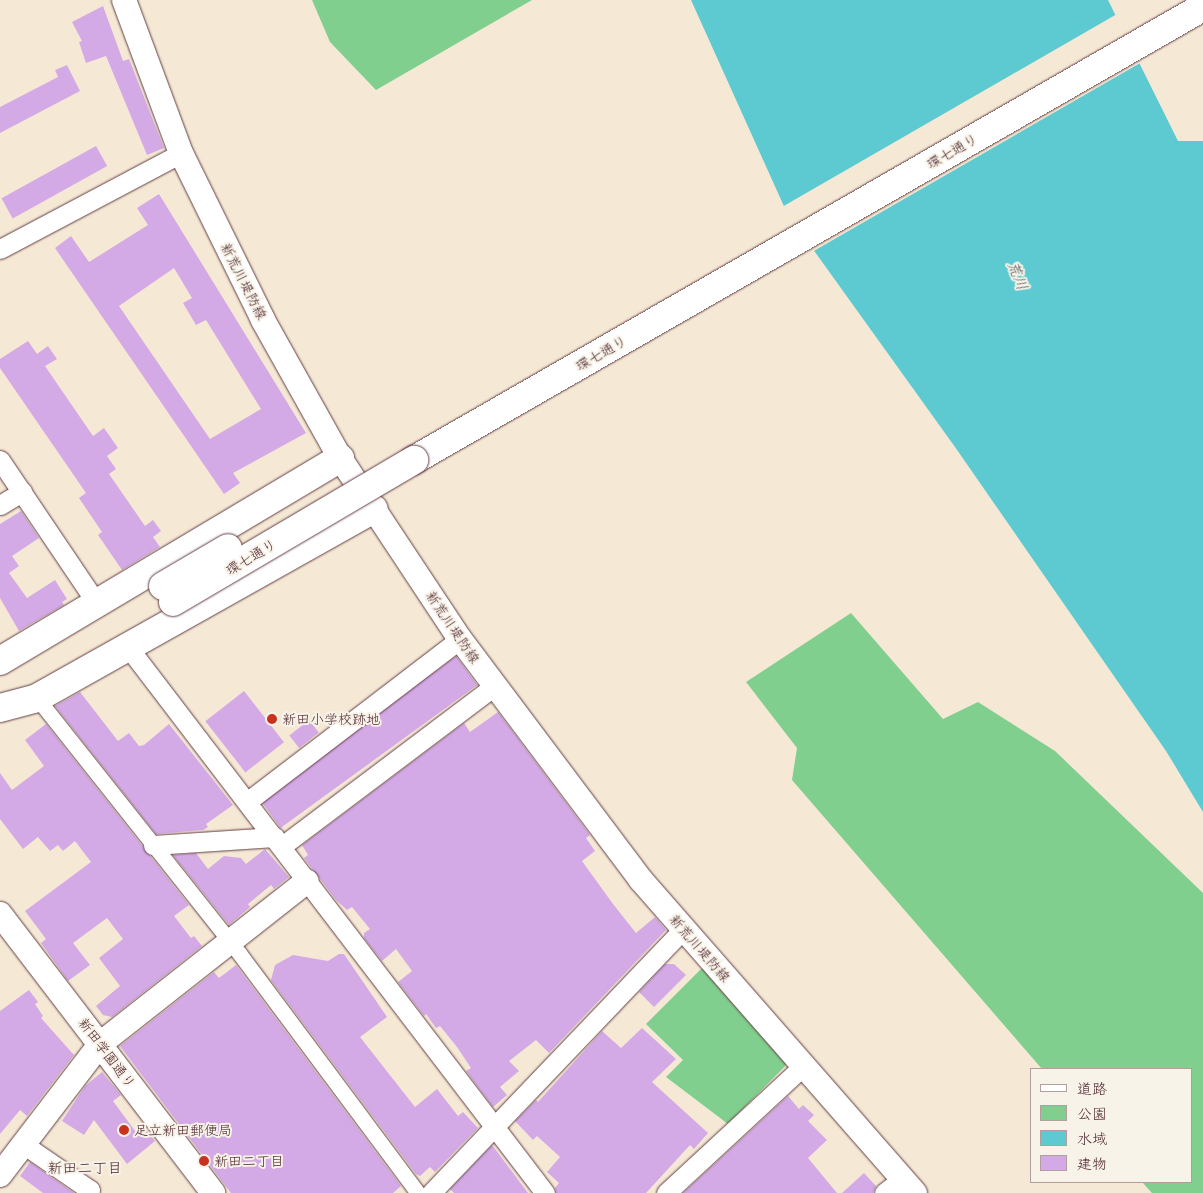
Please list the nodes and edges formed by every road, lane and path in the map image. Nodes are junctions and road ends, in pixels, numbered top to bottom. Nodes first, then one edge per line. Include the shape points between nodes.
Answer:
1 (124, 0) edge
2 (1177, 0) edge
3 (1203, 7) edge
4 (181, 153) junction
5 (0, 249) edge
6 (416, 449) junction
7 (340, 458) junction
8 (0, 460) edge
9 (22, 492) junction
10 (0, 505) edge
11 (374, 509) junction
12 (168, 594) junction
13 (97, 604) junction
14 (460, 639) junction
15 (128, 647) junction
16 (0, 661) edge
17 (0, 676) edge
18 (494, 686) junction
19 (37, 698) junction
20 (0, 702) edge
21 (0, 708) edge
22 (248, 802) junction
23 (278, 841) junction
24 (153, 845) junction
25 (307, 881) junction
26 (0, 914) edge
27 (683, 929) junction
28 (229, 941) junction
29 (100, 1044) junction
30 (803, 1066) junction
31 (495, 1126) junction
32 (24, 1144) junction
33 (0, 1175) edge
34 (900, 1188) edge
35 (88, 1193) edge
36 (213, 1193) edge
37 (418, 1193) edge
38 (431, 1193) edge
39 (544, 1193) edge
40 (666, 1193) edge

1 - 4 street, 新荒川堤防線
2 - 6 main road, 環七通り
3 - 6 main road, 環七通り
4 - 5 street
4 - 7 street, 新荒川堤防線 via 263,320 324,424
6 - 12 main road, 環七通り, bridge
7 - 11 street, 新荒川堤防線
7 - 13 main road
8 - 9 street
9 - 10 street
9 - 13 street
11 - 14 street, 新荒川堤防線
11 - 15 main road
12 - 17 main road, 環七通り
12 - 20 main road, 環七通り
13 - 16 main road
14 - 18 street, 新荒川堤防線
14 - 22 street
15 - 19 main road
15 - 22 street
18 - 23 street
18 - 27 street, 新荒川堤防線 via 593,820
19 - 21 main road
19 - 24 street
22 - 23 street
23 - 24 street
23 - 25 street
24 - 28 street
25 - 28 street
25 - 31 street
26 - 29 street, 新田学園通り
27 - 30 street, 新荒川堤防線
27 - 31 street
28 - 29 street
28 - 37 street
29 - 32 street
29 - 36 street, 新田学園通り
30 - 34 street, 新荒川堤防線
30 - 40 street
31 - 38 street
31 - 39 street
32 - 33 street
32 - 35 street via 90,1190

